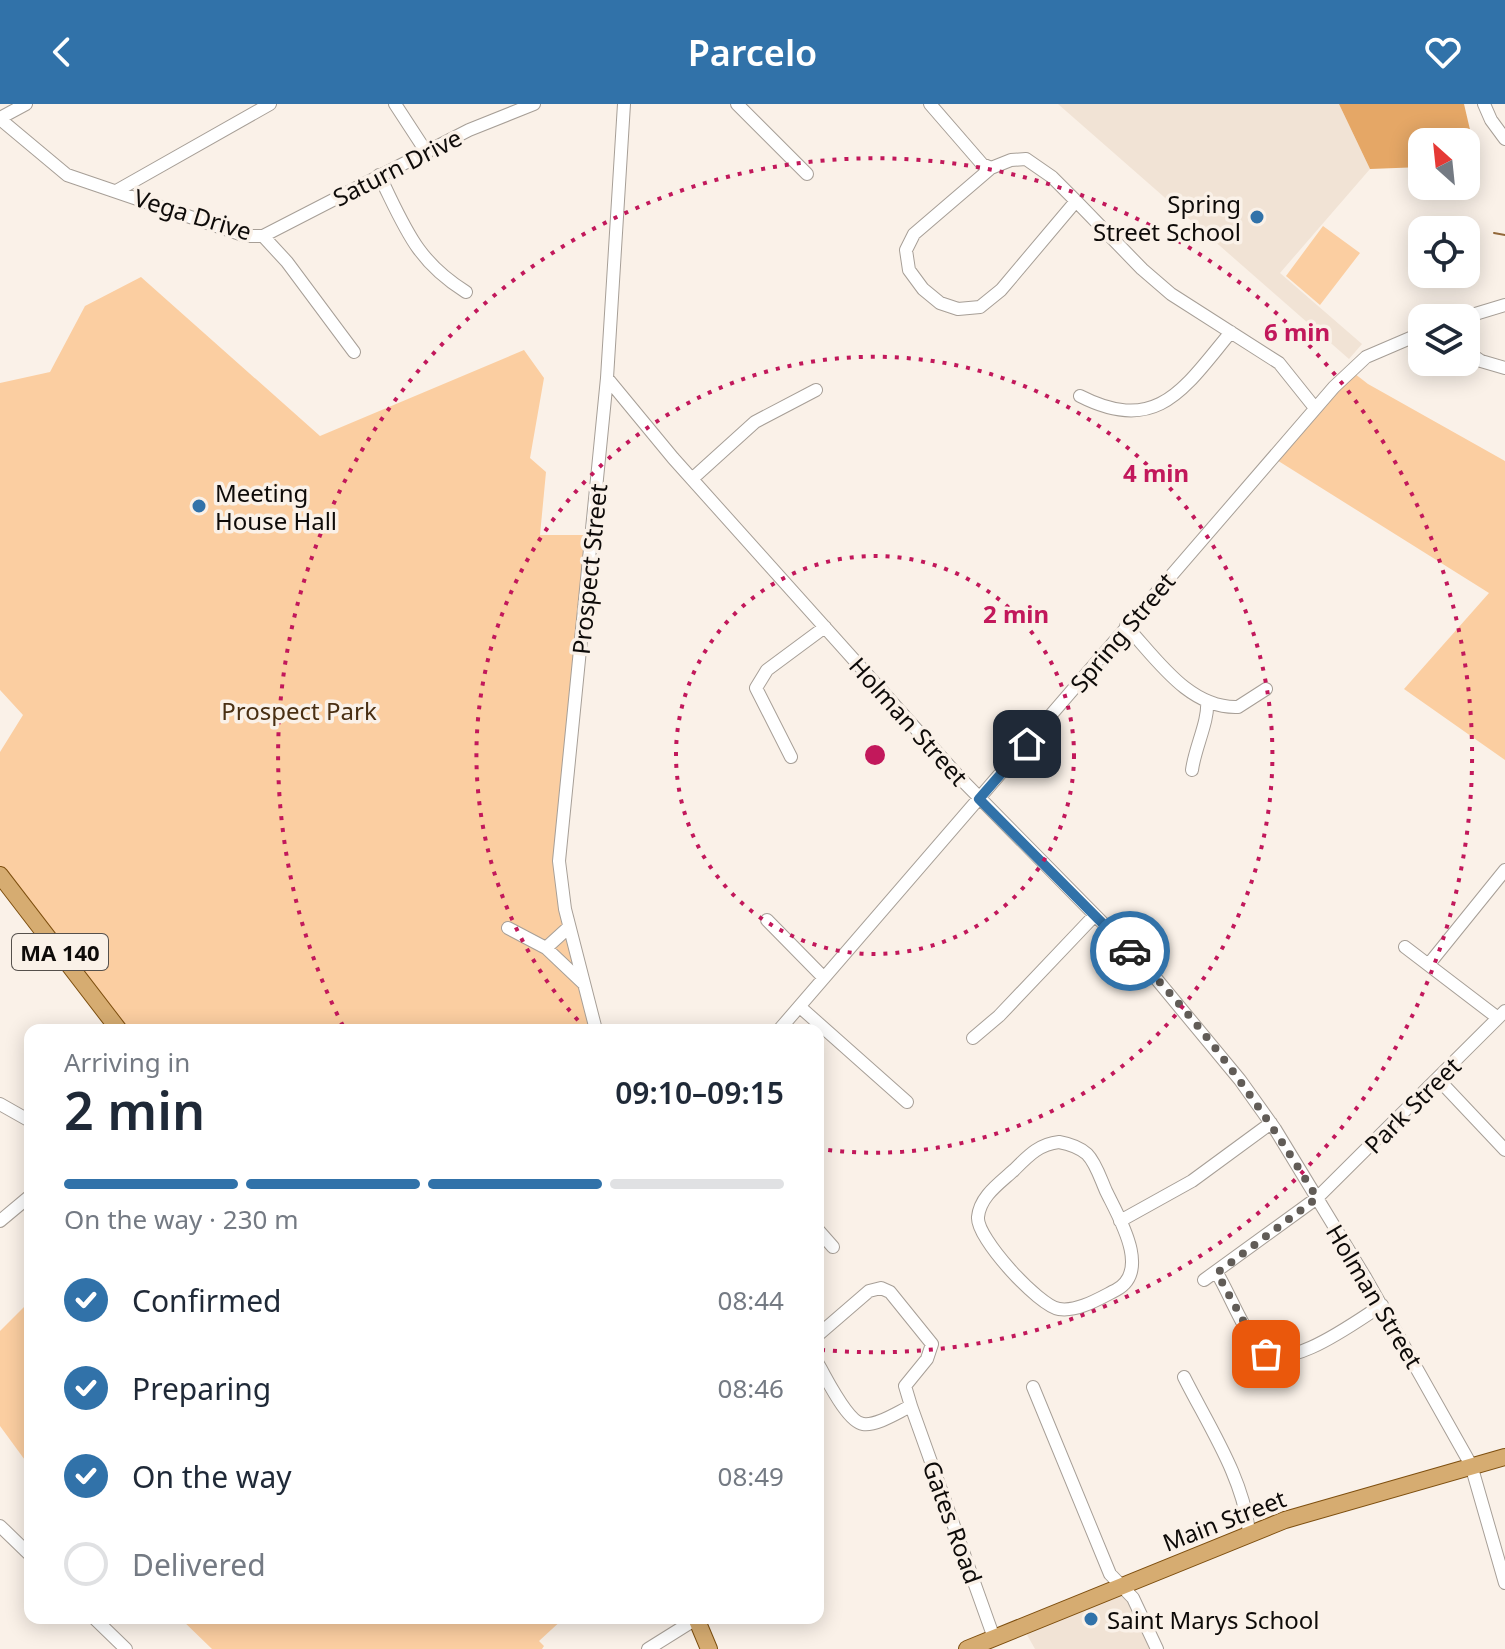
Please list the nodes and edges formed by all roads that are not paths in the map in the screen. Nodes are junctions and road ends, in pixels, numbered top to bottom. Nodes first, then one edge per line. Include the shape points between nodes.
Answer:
1 (26, 104) edge
2 (270, 104) edge
3 (395, 104) edge
4 (534, 104) edge
5 (624, 104) edge
6 (737, 104) edge
7 (930, 104) edge
8 (1484, 104) edge
9 (0, 118) edge
10 (1505, 139) edge
11 (427, 153) junction
12 (991, 168) junction
13 (807, 174) dead end
14 (379, 175) junction
15 (118, 190) junction
16 (1076, 201) junction
17 (263, 236) junction
18 (466, 292) dead end
19 (1505, 305) edge
20 (1480, 313) edge
21 (1231, 332) junction
22 (1408, 339) edge
23 (354, 352) dead end
24 (1480, 360) edge
25 (1505, 368) edge
26 (607, 378) junction
27 (816, 390) dead end
28 (1080, 396) dead end
29 (624, 400) junction
30 (604, 404) junction
31 (1315, 408) junction
32 (692, 479) junction
33 (1126, 626) junction
34 (825, 627) junction
35 (1266, 689) dead end
36 (1207, 701) junction
37 (791, 757) dead end
38 (1192, 770) dead end
39 (979, 799) junction
40 (1505, 870) edge
41 (0, 875) edge
42 (1095, 915) junction
43 (767, 920) dead end
44 (569, 927) junction
45 (508, 928) dead end
46 (1405, 947) dead end
47 (546, 948) junction
48 (1429, 964) junction
49 (824, 978) junction
50 (584, 984) junction
51 (800, 1007) junction
52 (1502, 1014) edge
53 (114, 1024) edge
54 (594, 1024) edge
55 (784, 1024) edge
56 (819, 1024) edge
57 (824, 1028) edge
58 (973, 1038) dead end
59 (1438, 1079) junction
60 (907, 1102) dead end
61 (0, 1104) edge
62 (24, 1118) edge
63 (1271, 1123) junction
64 (1505, 1150) edge
65 (1317, 1198) junction
66 (24, 1201) edge
67 (0, 1221) edge
68 (1120, 1221) junction
69 (824, 1237) edge
70 (833, 1247) dead end
71 (1217, 1273) junction
72 (1204, 1280) dead end
73 (1382, 1305) junction
74 (824, 1330) edge
75 (824, 1374) edge
76 (1184, 1377) dead end
77 (1033, 1387) dead end
78 (911, 1406) junction
79 (1505, 1457) edge
80 (1471, 1465) junction
81 (0, 1526) edge
82 (1249, 1534) junction
83 (24, 1549) edge
84 (1505, 1583) edge
85 (1120, 1586) junction
86 (100, 1624) edge
87 (688, 1624) edge
88 (698, 1624) edge
89 (994, 1638) junction
90 (126, 1649) edge
91 (648, 1649) edge
92 (709, 1649) edge
93 (967, 1649) edge
94 (1157, 1649) edge

1 - 9 street
2 - 15 street
3 - 11 street
4 - 11 street, Saturn Drive
5 - 26 street, Prospect Street
6 - 13 street
7 - 12 street
8 - 10 street
9 - 15 street, Vega Drive via 67,175
11 - 14 street, Saturn Drive
12 - 16 street via 1019,158 1036,163
12 - 16 street via 908,245 913,278 946,306 969,310 990,300
14 - 17 street, Saturn Drive
14 - 18 street via 423,258
15 - 17 street, Vega Drive via 246,236
16 - 21 street via 1171,294
17 - 23 street, Vega Drive
19 - 20 street
21 - 28 street via 1163,404 1126,412
21 - 31 street via 1279,363
22 - 31 street, Spring Street via 1360,361
24 - 25 street
26 - 29 street, Holman Street
26 - 30 street, Prospect Street
27 - 32 street via 755,422
29 - 30 street
29 - 32 street, Holman Street
30 - 44 street, Prospect Street via 559,861
31 - 33 street, Spring Street
32 - 34 street, Holman Street
33 - 36 street via 1179,682
33 - 39 street, Spring Street
34 - 37 street via 767,670 756,688
34 - 39 street, Holman Street
35 - 36 street via 1238,707
36 - 38 street
39 - 42 street, Holman Street
39 - 49 street, Spring Street
40 - 48 street
41 - 53 main road, MA 140
42 - 58 street
42 - 63 street, Holman Street via 1193,1019
43 - 49 street
44 - 47 street
44 - 50 street, Prospect Street
45 - 47 street
46 - 48 street
47 - 50 street
48 - 52 street
49 - 51 street, Spring Street
50 - 54 street, Prospect Street
51 - 55 street, Spring Street
51 - 56 street
52 - 59 street, Park Street
57 - 60 street
59 - 64 street
59 - 65 street, Park Street
61 - 62 street
63 - 65 street, Holman Street
63 - 68 street via 1194,1180
65 - 71 street, Park Street
65 - 73 street, Holman Street
66 - 67 street
68 - 68 street via 1091,1158 1059,1142 1028,1156 984,1199 978,1218 992,1248 1044,1304 1067,1310 1120,1288 1128,1278 1132,1257
69 - 70 street
71 - 72 street, Park Street
71 - 73 street via 1260,1349 1271,1356 1300,1353
73 - 80 street, Holman Street
74 - 78 street, Gates Road via 874,1288 890,1292 932,1344 905,1386
75 - 78 street via 857,1423 873,1423
76 - 82 street via 1232,1478
77 - 85 street via 1110,1574
78 - 89 street, Gates Road
79 - 80 main road, Main Street
80 - 82 main road, Main Street
80 - 84 street, Holman Street
81 - 83 street
82 - 85 main road, Main Street
85 - 89 main road, Main Street
85 - 94 street via 1133,1598
86 - 90 street
87 - 91 street
88 - 92 main road
89 - 93 main road, Main Street

